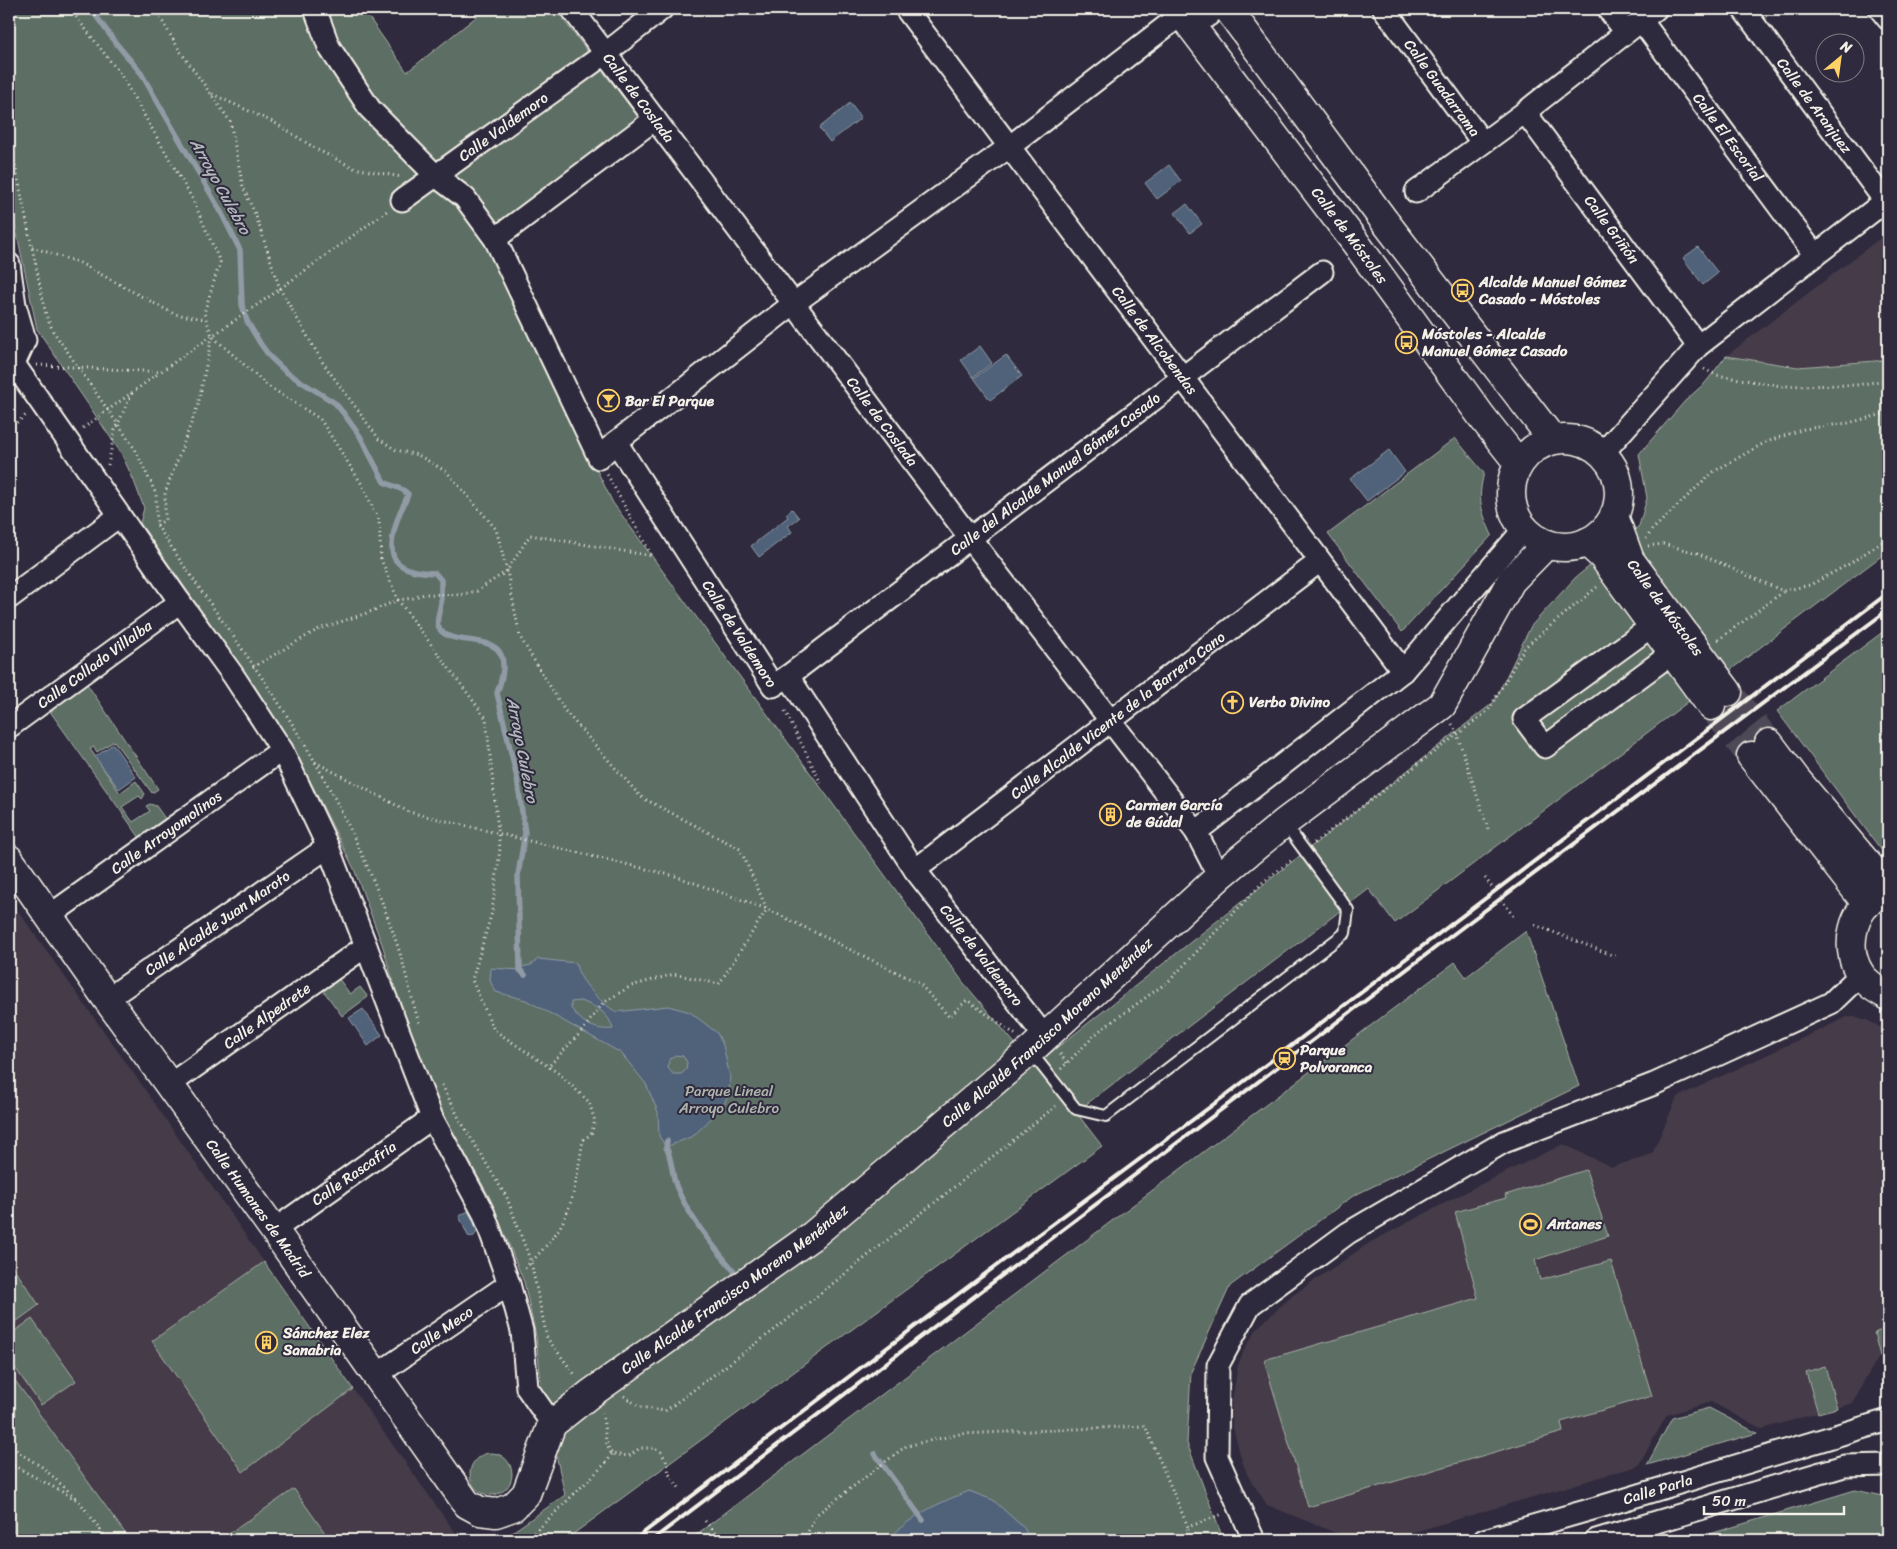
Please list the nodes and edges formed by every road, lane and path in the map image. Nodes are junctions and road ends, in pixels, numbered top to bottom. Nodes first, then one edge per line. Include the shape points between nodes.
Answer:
1 (70, 9) edge
2 (155, 9) edge
3 (316, 9) edge
4 (572, 9) edge
5 (662, 9) edge
6 (906, 9) edge
7 (1214, 9) edge
8 (1228, 9) edge
9 (1384, 9) edge
10 (1608, 9) edge
11 (1743, 9) edge
12 (1880, 9) edge
13 (1180, 10) edge
14 (1888, 19) edge
15 (1641, 20) edge
16 (606, 53) junction
17 (211, 94) junction
18 (1525, 112) junction
19 (655, 118) junction
20 (1482, 142) junction
21 (1009, 147) junction
22 (430, 180) junction
23 (1416, 192) dead end
24 (402, 200) joint
25 (1887, 200) edge
26 (495, 240) junction
27 (32, 247) dead end
28 (1815, 255) junction
29 (9, 264) edge
30 (1322, 272) dead end
31 (280, 289) junction
32 (793, 304) junction
33 (206, 319) junction
34 (212, 336) junction
35 (1692, 353) junction
36 (11, 366) edge
37 (160, 372) junction
38 (1182, 377) junction
39 (1888, 380) edge
40 (132, 392) junction
41 (1888, 414) edge
42 (66, 440) junction
43 (1552, 440) junction
44 (616, 442) junction
45 (1602, 454) junction
46 (599, 458) junction
47 (1518, 464) junction
48 (103, 493) junction
49 (119, 516) junction
50 (1614, 516) junction
51 (1524, 528) junction
52 (970, 538) junction
53 (1888, 538) edge
54 (136, 540) junction
55 (1587, 542) junction
56 (1547, 544) junction
57 (1628, 560) junction
58 (1320, 561) junction
59 (507, 571) junction
60 (1783, 591) junction
61 (9, 598) edge
62 (398, 600) junction
63 (180, 602) junction
64 (1652, 626) junction
65 (1672, 653) junction
66 (1700, 654) junction
67 (1403, 671) junction
68 (233, 675) junction
69 (780, 681) junction
70 (1111, 721) junction
71 (9, 726) edge
72 (1457, 734) junction
73 (282, 750) junction
74 (1760, 750) tunnel mouth
75 (820, 783) dead end
76 (1284, 823) junction
77 (1196, 832) junction
78 (1489, 832) dead end
79 (499, 833) junction
80 (328, 847) junction
81 (1304, 850) junction
82 (9, 859) edge
83 (915, 870) junction
84 (1221, 875) junction
85 (1485, 878) dead end
86 (1492, 887) dead end
87 (1881, 894) edge
88 (1504, 904) dead end
89 (767, 909) junction
90 (49, 916) junction
91 (1513, 916) dead end
92 (1534, 924) dead end
93 (366, 946) junction
94 (1617, 956) dead end
95 (1860, 974) junction
96 (1888, 996) edge
97 (107, 999) junction
98 (1037, 1038) junction
99 (1068, 1063) dead end
100 (548, 1066) junction
101 (169, 1085) junction
102 (1066, 1098) junction
103 (432, 1118) junction
104 (274, 1230) junction
105 (531, 1262) dead end
106 (509, 1284) junction
107 (375, 1376) junction
108 (609, 1380) junction
109 (1888, 1420) edge
110 (552, 1424) junction
111 (9, 1443) edge
112 (612, 1454) dead end
113 (9, 1463) edge
114 (1888, 1464) edge
115 (79, 1501) junction
116 (1240, 1508) junction
117 (705, 1520) dead end
118 (1188, 1527) junction
119 (108, 1540) edge
120 (527, 1540) edge
121 (722, 1540) edge
122 (804, 1540) edge
123 (1187, 1540) edge
124 (1254, 1540) edge
125 (1484, 1540) edge
126 (1596, 1540) edge

1 - 33 path via 121,75 193,200 220,262 204,313
2 - 17 path
3 - 22 street via 329,48 370,110
4 - 16 street, Calle de Coslada
5 - 16 street, Calle Valdemoro
6 - 21 street, Calle de Alcobendas
7 - 13 street via 1201,19 1187,18
8 - 43 street
9 - 20 street, Calle Guadarrama
10 - 15 street, Calle El Escorial
11 - 25 street, Calle de Aranjuez
12 - 14 street
13 - 21 street
13 - 47 street, Calle de Móstoles via 1356,242
15 - 18 street
15 - 28 street, Calle El Escorial
16 - 19 street, Calle de Coslada
16 - 22 street, Calle Valdemoro
17 - 22 path via 274,123 354,168
17 - 31 path via 230,120 243,187
18 - 20 street
18 - 35 street, Calle Griñón
19 - 26 street
19 - 32 street, Calle de Coslada
20 - 23 street
21 - 32 street
21 - 38 street, Calle de Alcobendas
22 - 24 street, Calle Valdemoro
22 - 26 street via 465,198
24 - 31 path
25 - 28 street
26 - 46 street
27 - 33 path via 80,263 174,314
28 - 35 street
29 - 36 street via 24,340
30 - 38 street, Calle del Alcalde Manuel Gómez Casado
31 - 34 path
31 - 59 path via 323,363 379,439 396,450 418,455 447,472 496,529
32 - 44 street
32 - 52 street, Calle de Coslada
33 - 34 path
34 - 37 path
34 - 54 path via 198,405 165,493 164,520
34 - 62 path via 268,386 320,420 362,483 379,520 381,559
35 - 39 path via 1716,375 1782,386 1856,385
35 - 45 street
36 - 37 path
36 - 42 street
37 - 40 path
38 - 52 street, Calle del Alcalde Manuel Gómez Casado
38 - 58 street, Calle de Alcobendas
40 - 42 path
40 - 48 path via 115,430
41 - 57 path via 1804,429 1766,442 1713,472 1652,530
42 - 48 street
43 - 45 street via 1579,441
43 - 47 street via 1533,449
44 - 46 street
44 - 69 street, Calle de Valdemoro
45 - 50 street via 1618,483 1619,500
46 - 59 path via 652,556 530,535
47 - 51 street via 1510,497 1514,514
48 - 49 street
49 - 54 street
49 - 61 street
50 - 55 street via 1607,527
50 - 57 street, Calle de Móstoles
51 - 56 street
51 - 67 street
52 - 69 street, Calle del Alcalde Manuel Gómez Casado
52 - 70 street, Calle de Coslada
53 - 60 path via 1810,585
54 - 63 street
55 - 56 street via 1560,547
55 - 57 street, Calle de Móstoles via 1603,557
56 - 76 street, Calle Alcalde Francisco Moreno Menéndez via 1511,581 1442,705
57 - 60 path via 1663,544 1697,553
57 - 64 street, Calle de Móstoles
57 - 66 street, Calle de Móstoles
57 - 72 path via 1525,647 1488,711
58 - 67 street, Calle de Alcobendas
58 - 70 street, Calle Alcalde Vicente de la Barrera Cano
59 - 62 path via 477,590 459,595 424,594
59 - 89 path via 520,637 565,711 641,797 740,849
60 - 66 path
62 - 68 path via 319,629 254,667
62 - 79 path via 486,718
63 - 68 street
63 - 71 street, Calle Collado Villalba
64 - 65 street, Calle de Móstoles
64 - 65 street via 1524,719 1545,747
65 - 66 street, Calle de Móstoles via 1720,699
67 - 77 street
68 - 73 street
69 - 75 path
69 - 83 street, Calle de Valdemoro
70 - 77 street, Calle de Coslada
70 - 83 street, Calle Alcalde Vicente de la Barrera Cano
72 - 78 path
72 - 81 path
73 - 79 path via 294,742 315,762 409,812
73 - 80 street
73 - 90 street, Calle Arroyomolinos
74 - 87 street via 1796,779
76 - 81 lane
76 - 84 street, Calle Alcalde Francisco Moreno Menéndez
77 - 84 street, Calle de Coslada
79 - 89 path via 675,876
79 - 100 path via 492,912 472,980 494,1030
80 - 93 street
80 - 97 street, Calle Alcalde Juan Maroto
81 - 99 path via 1262,883 1169,981 1099,1031
81 - 102 lane via 1348,910 1346,933 1106,1116 1076,1109
82 - 90 street, Calle Humanes de Madrid
83 - 98 street, Calle de Valdemoro
84 - 98 street, Calle Alcalde Francisco Moreno Menéndez
85 - 86 path
87 - 95 street via 1856,920 1851,938 1853,957
88 - 91 path
89 - 98 path via 919,983 949,1017 967,1000 1019,1038
89 - 100 path via 719,984 674,974 631,986 603,1003 582,1032
90 - 97 street, Calle Humanes de Madrid
92 - 94 path
93 - 101 street, Calle Alpedrete
93 - 103 street
95 - 96 street
95 - 116 street via 1831,1003 1654,1084 1504,1142 1348,1233 1250,1305 1218,1365 1217,1457
97 - 101 street, Calle Humanes de Madrid
98 - 102 lane
98 - 108 street, Calle Alcalde Francisco Moreno Menéndez via 812,1236
100 - 105 path via 589,1102 595,1121 591,1134 583,1140 569,1209 560,1228
101 - 104 street, Calle Humanes de Madrid
102 - 108 path via 778,1328 665,1411 640,1407 620,1393
103 - 104 street, Calle Rascafria
103 - 106 street via 484,1214
104 - 107 street, Calle Humanes de Madrid
106 - 107 street, Calle Meco
106 - 110 street via 522,1331 527,1388
107 - 110 street, Calle Humanes de Madrid via 467,1504 480,1511 496,1513 513,1507 526,1494
108 - 110 street, Calle Alcalde Francisco Moreno Menéndez
109 - 125 street, Calle Parla
111 - 115 path via 42,1467
112 - 120 path
113 - 115 path
114 - 126 street, Calle Parla via 1844,1466
115 - 119 path
116 - 118 path
116 - 124 street
117 - 121 path
118 - 122 path via 1145,1426 960,1434 906,1446 816,1515
118 - 123 path

